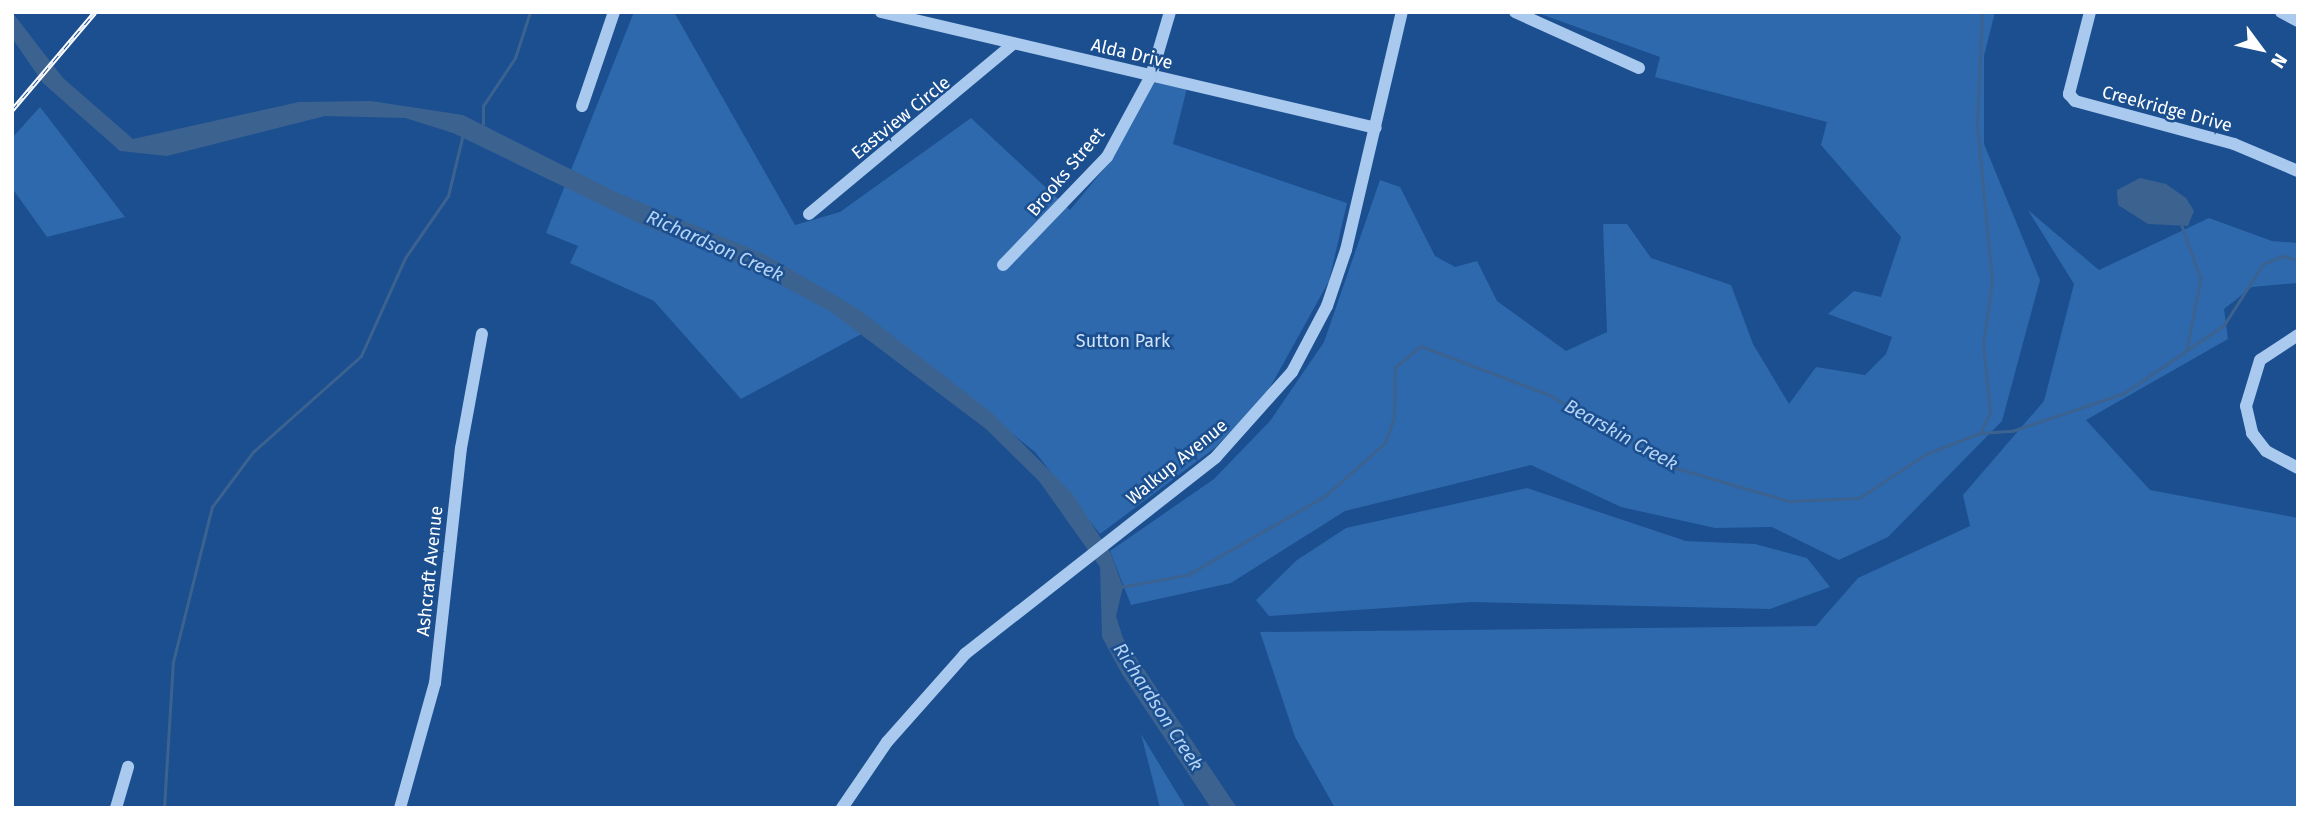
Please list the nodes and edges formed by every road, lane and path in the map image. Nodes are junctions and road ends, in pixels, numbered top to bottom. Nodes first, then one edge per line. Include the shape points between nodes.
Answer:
1 (614, 12) edge
2 (881, 12) edge
3 (1170, 12) edge
4 (1402, 12) edge
5 (1515, 12) edge
6 (2090, 12) edge
7 (2281, 12) edge
8 (2298, 22) edge
9 (1012, 45) junction
10 (1639, 68) dead end
11 (1151, 76) junction
12 (582, 106) dead end
13 (1376, 128) junction
14 (2298, 171) edge
15 (808, 214) dead end
16 (1003, 265) dead end
17 (482, 334) dead end
18 (2298, 335) edge
19 (2298, 468) edge
20 (128, 767) dead end
21 (116, 808) edge
22 (400, 808) edge
23 (842, 808) edge

1 - 12 street
2 - 9 street, Alda Drive
3 - 11 street, Brooks Street
4 - 13 street, Walkup Avenue
5 - 10 street
6 - 14 street, Creekridge Drive via 2069,94 2075,101 2234,144
7 - 8 street
9 - 11 street, Alda Drive
9 - 15 street, Eastview Circle
11 - 13 street, Alda Drive
11 - 16 street, Brooks Street via 1107,157
13 - 23 street, Walkup Avenue via 1327,306 1292,372 1216,457 965,654 886,744
17 - 22 street, Ashcraft Avenue via 461,448 435,683
18 - 19 street via 2260,360 2246,406 2252,433 2266,451
20 - 21 street

